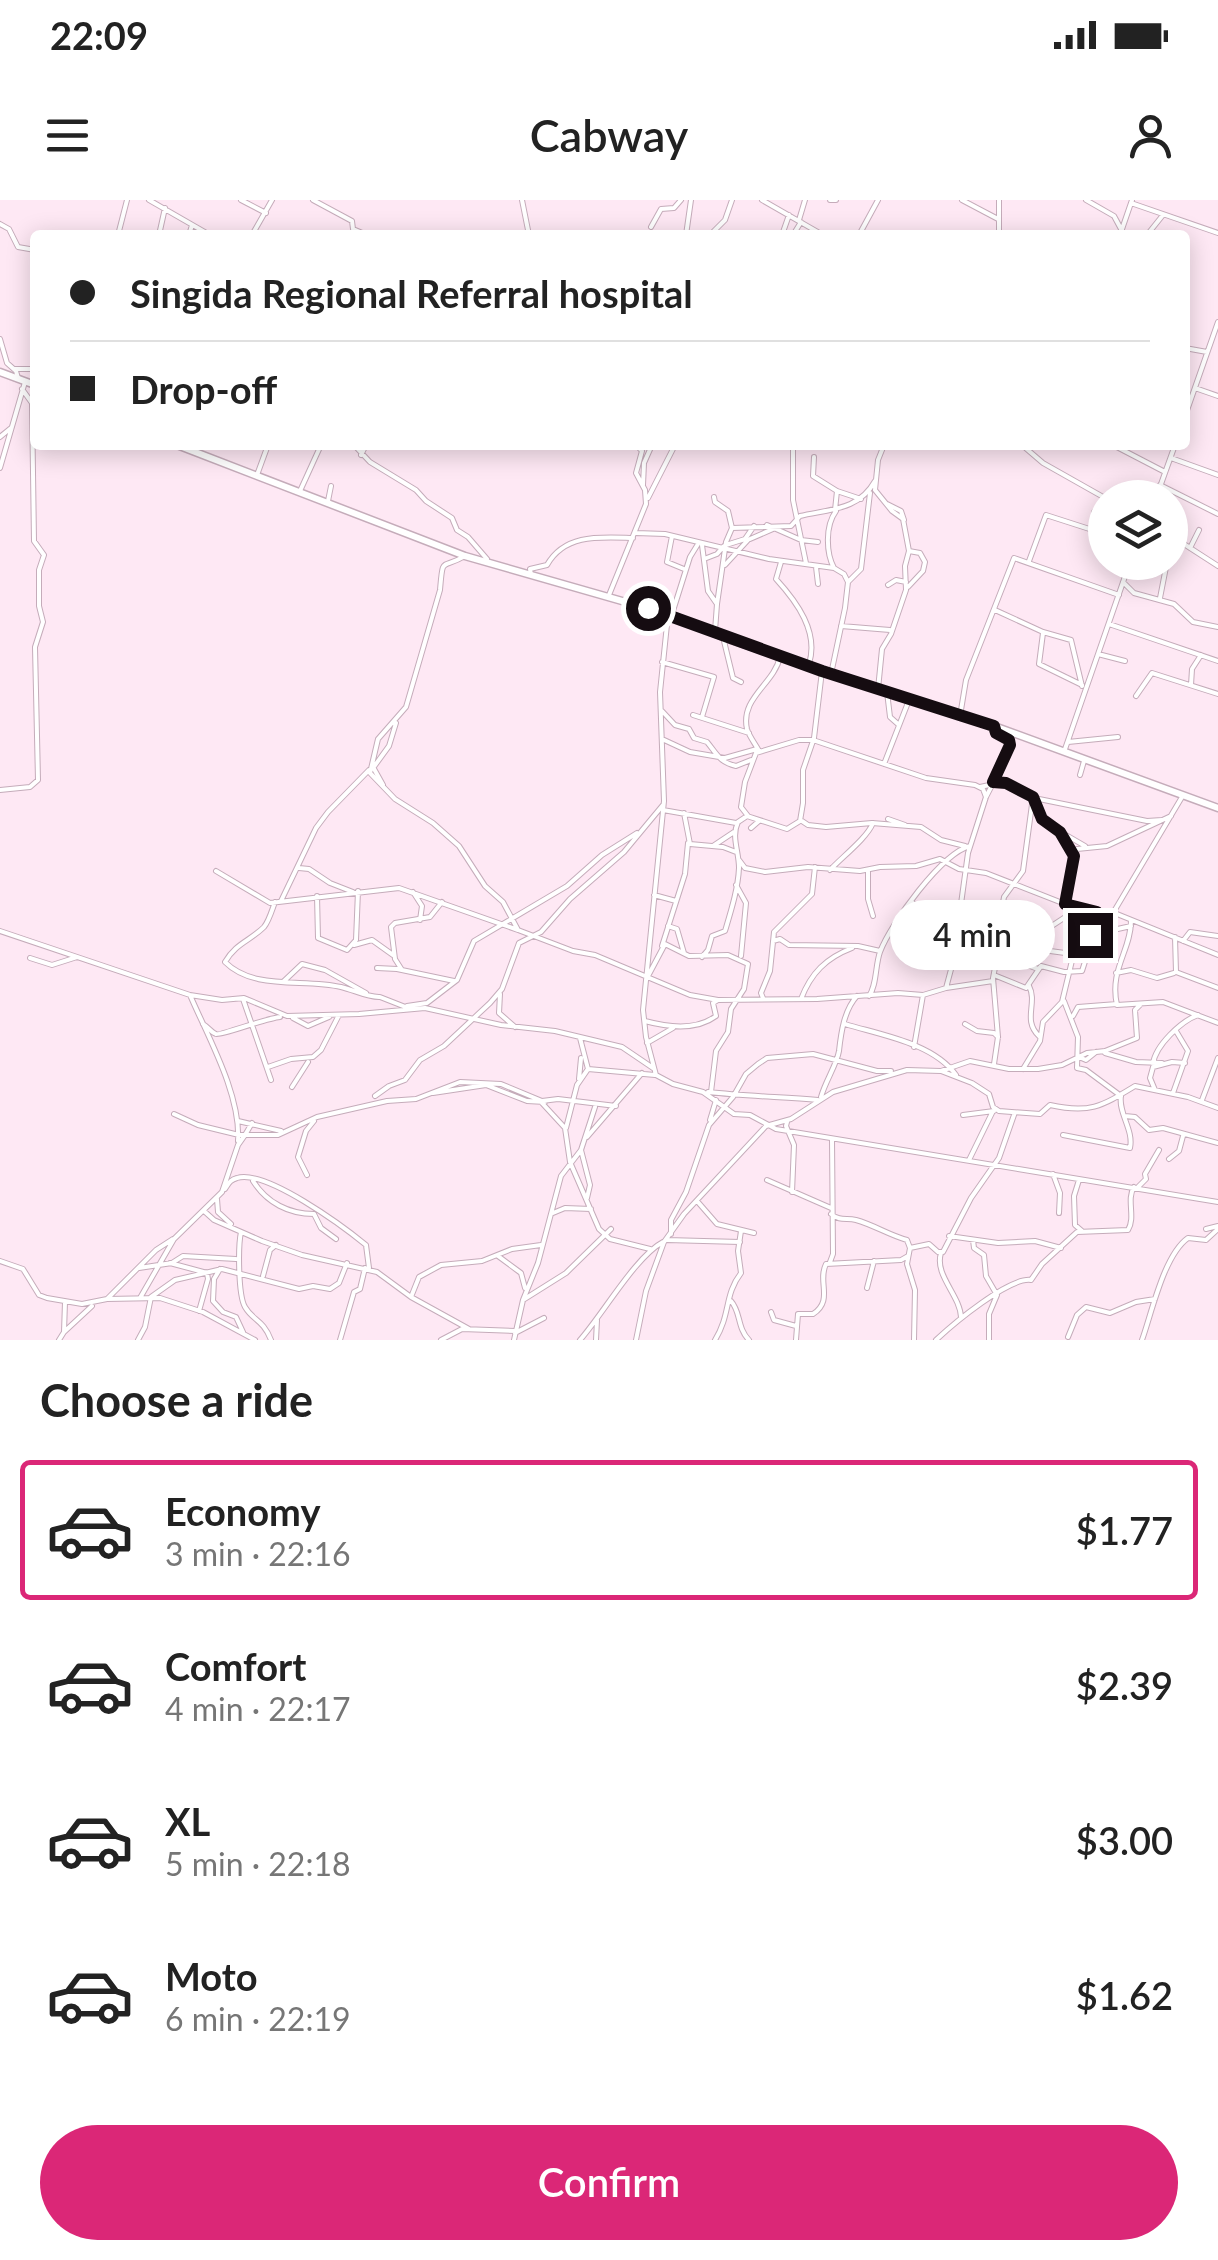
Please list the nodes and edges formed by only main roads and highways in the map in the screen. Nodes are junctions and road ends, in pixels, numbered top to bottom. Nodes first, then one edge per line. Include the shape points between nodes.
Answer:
1 (0, 372) edge
2 (30, 383) edge
3 (203, 450) edge
4 (1218, 808) edge

1 - 2 main road
3 - 4 main road via 465,556 670,615

